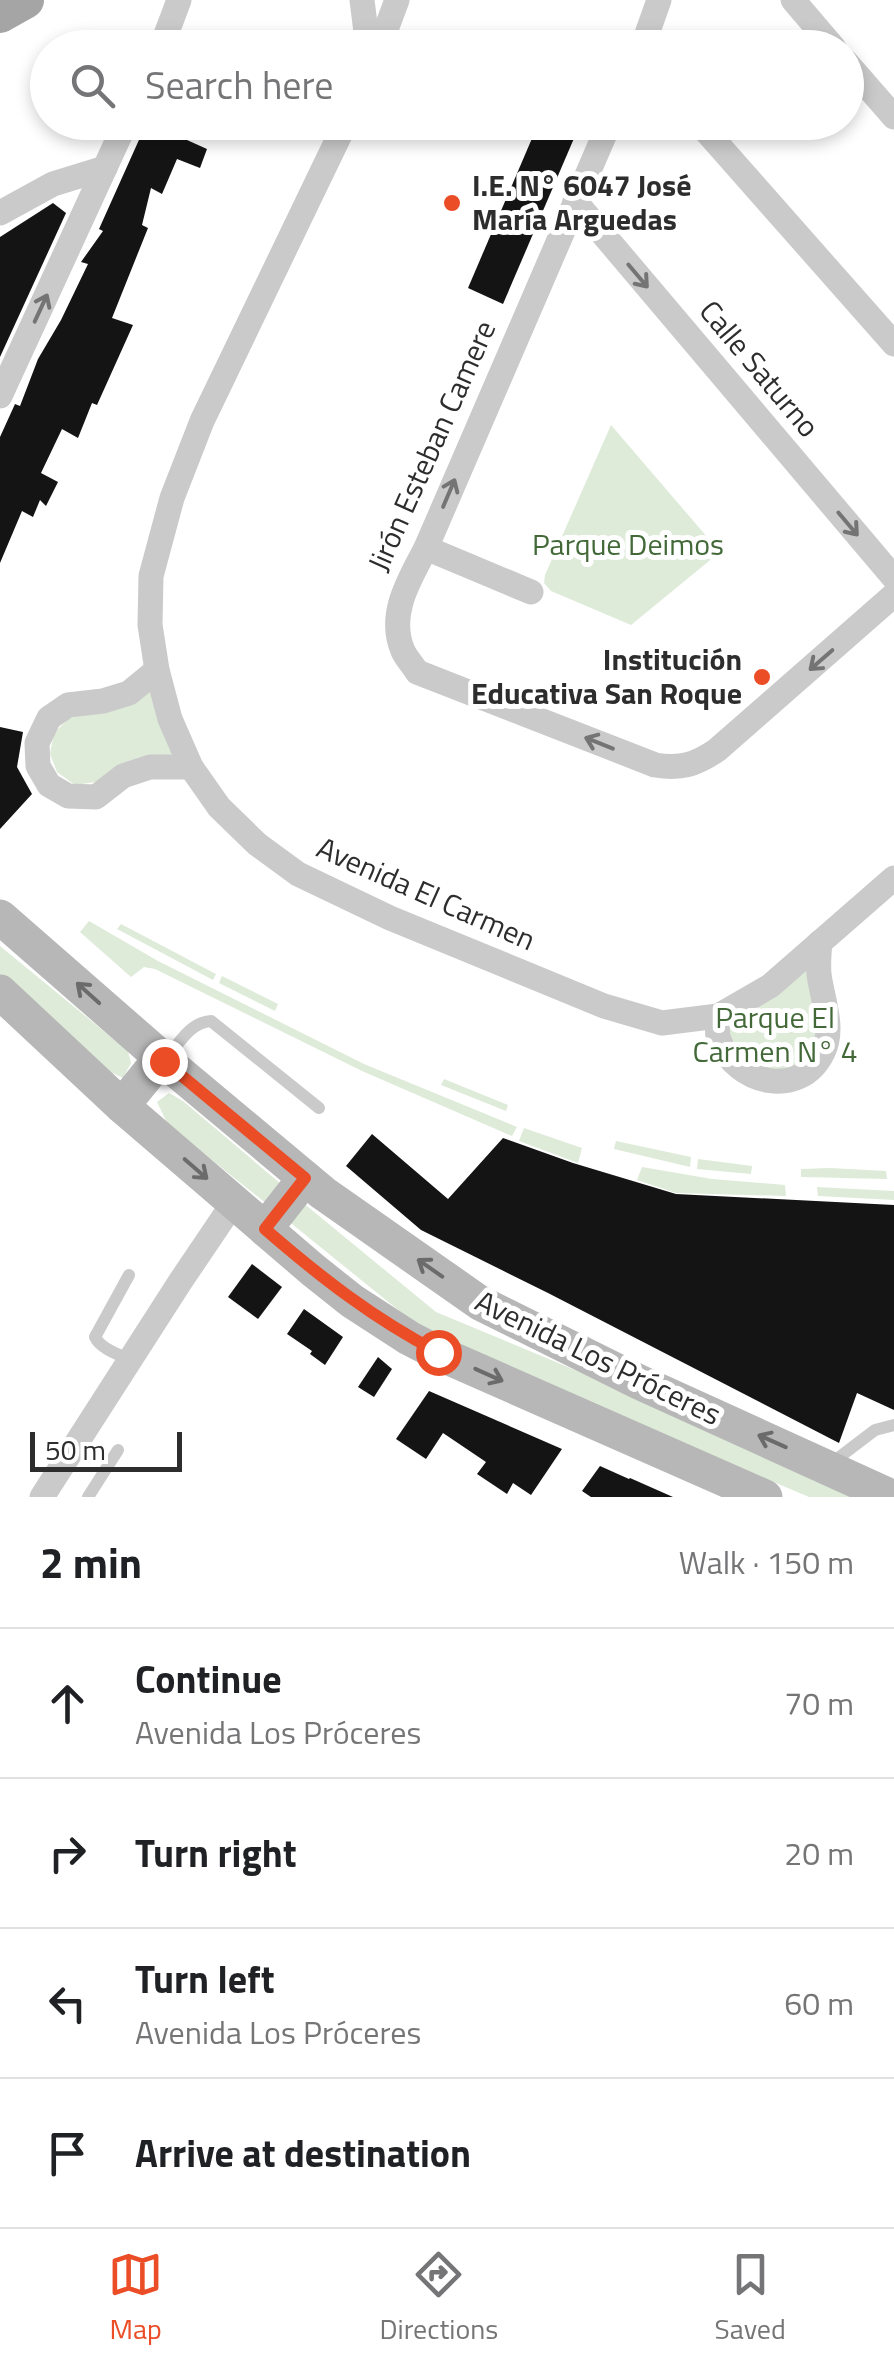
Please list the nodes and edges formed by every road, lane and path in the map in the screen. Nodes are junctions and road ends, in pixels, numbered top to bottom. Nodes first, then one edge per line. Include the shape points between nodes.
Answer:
1 (25, 0) edge
2 (178, 0) edge
3 (362, 0) edge
4 (397, 0) edge
5 (659, 0) edge
6 (794, 0) edge
7 (0, 14) edge
8 (168, 30) edge
9 (367, 30) edge
10 (386, 30) edge
11 (648, 30) edge
12 (819, 30) edge
13 (864, 83) edge
14 (894, 117) edge
15 (117, 140) edge
16 (337, 140) edge
17 (602, 140) edge
18 (714, 140) edge
19 (104, 168) junction
20 (574, 202) junction
21 (0, 214) edge
22 (894, 344) edge
23 (0, 396) edge
24 (426, 548) junction
25 (894, 578) edge
26 (531, 592) dead end
27 (894, 595) edge
28 (156, 670) junction
29 (192, 767) junction
30 (894, 878) edge
31 (0, 918) edge
32 (820, 942) junction
33 (3, 1002) edge
34 (718, 1016) junction
35 (163, 1060) junction
36 (122, 1106) junction
37 (320, 1108) dead end
38 (305, 1178) junction
39 (234, 1202) junction
40 (265, 1229) junction
41 (129, 1275) dead end
42 (130, 1360) junction
43 (892, 1422) edge
44 (118, 1450) dead end
45 (826, 1466) junction
46 (43, 1497) edge
47 (88, 1497) edge
48 (765, 1497) edge
49 (892, 1497) edge

1 - 7 main road
2 - 8 street
3 - 9 street
4 - 10 street
5 - 11 street
6 - 12 street
13 - 14 street
15 - 19 street
16 - 28 street, Avenida El Carmen via 202,421 172,498 151,576
17 - 20 street, Jirón Esteban Camere
18 - 22 street
19 - 21 street via 53,184
23 -> 19 street
24 -> 20 street, Jirón Esteban Camere
20 -> 25 street, Calle Saturno
24 - 26 street
27 -> 24 street, Jirón Esteban Camere via 717,750 673,768 417,672 402,649 398,624 400,602
28 - 29 street, Avenida El Carmen
28 - 29 street via 129,692 68,705 49,718 38,743 38,766 49,785 68,796 96,797 123,776 150,767
29 - 34 street, Avenida El Carmen via 218,808 257,844 298,874 390,918 604,1006 662,1022
30 - 32 street, Avenida El Carmen
35 -> 31 main road, Avenida Los Próceres
32 - 34 street, Avenida El Carmen via 770,986
32 - 34 street via 825,1048 798,1079 752,1076 717,1037
33 - 36 main road, Avenida Los Próceres
35 - 36 main road
35 - 37 lane via 193,1027 210,1021
35 - 38 main road, Avenida Los Próceres
36 -> 39 main road, Avenida Los Próceres
38 - 40 main road
45 -> 38 main road, Avenida Los Próceres via 480,1303
39 - 40 main road, Avenida Los Próceres
39 - 42 street
40 -> 48 main road, Avenida Los Próceres via 409,1338
41 - 42 lane via 95,1336
42 - 46 street
43 - 45 lane
44 - 47 lane
45 - 49 main road, Avenida Los Próceres

